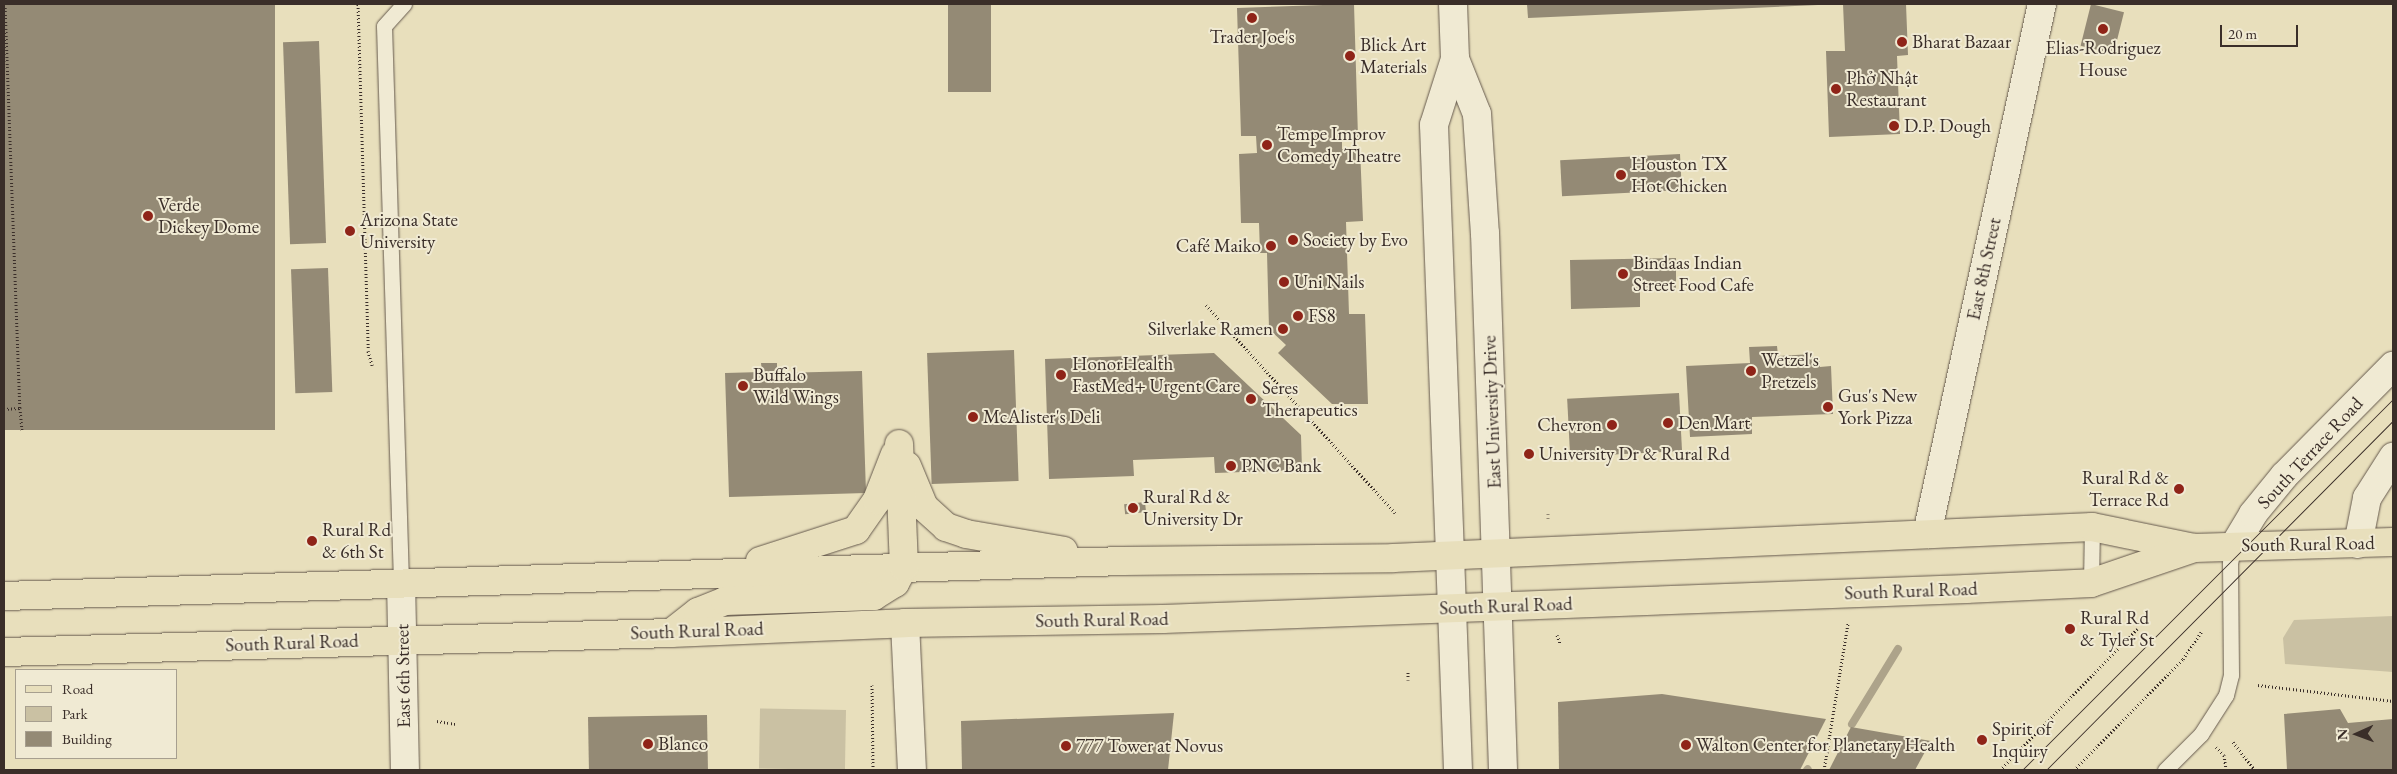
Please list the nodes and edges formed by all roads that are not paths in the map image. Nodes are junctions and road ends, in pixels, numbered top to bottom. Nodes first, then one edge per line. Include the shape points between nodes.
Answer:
1 (404, 4) edge
2 (1452, 4) edge
3 (2042, 4) edge
4 (1455, 59) junction
5 (2393, 366) edge
6 (899, 444) junction
7 (2393, 456) edge
8 (2092, 527) junction
9 (1927, 534) junction
10 (2393, 542) edge
11 (2358, 544) junction
12 (2234, 546) junction
13 (2194, 548) junction
14 (1498, 554) junction
15 (1449, 556) junction
16 (1122, 561) junction
17 (904, 567) junction
18 (722, 572) junction
19 (401, 582) junction
20 (2091, 583) junction
21 (4, 596) edge
22 (1499, 607) junction
23 (1450, 609) junction
24 (905, 622) junction
25 (670, 633) junction
26 (401, 640) junction
27 (4, 652) edge
28 (405, 770) edge
29 (912, 770) edge
30 (1458, 770) edge
31 (1504, 770) edge
32 (2165, 770) edge

1 - 19 lane via 384,26
2 - 4 main road, East University Drive
3 - 9 main road, East 8th Street
4 - 14 main road, East University Drive via 1477,114
4 - 15 main road, East University Drive via 1434,125
5 - 12 main road, South Terrace Road via 2284,476 2253,514
6 - 16 main road via 912,485 924,507 946,527 966,534
6 - 17 main road
6 - 18 main road via 877,500 856,530
7 - 11 main road via 2367,498
8 - 9 main road, South Rural Road
8 - 13 main road, South Rural Road
8 - 20 lane
9 - 14 main road, South Rural Road
10 - 11 main road, South Rural Road
11 - 12 main road, South Rural Road
12 - 13 main road, South Rural Road
12 - 32 lane via 2230,563 2231,675 2226,695 2201,734
13 - 20 main road, South Rural Road
14 - 15 main road, South Rural Road
14 - 22 main road, East University Drive
15 - 16 main road, South Rural Road
15 - 23 main road, East University Drive
16 - 17 main road, South Rural Road
17 - 18 main road, South Rural Road
17 - 25 main road via 895,583 874,596 725,601 698,612
18 - 19 main road, South Rural Road
19 - 21 main road, South Rural Road
19 - 26 main road, East 6th Street
20 - 22 main road, South Rural Road
22 - 23 main road, South Rural Road
22 - 31 main road, East University Drive
23 - 24 main road, South Rural Road via 1163,619
23 - 30 main road, East University Drive
24 - 25 main road, South Rural Road
24 - 29 main road
25 - 26 main road, South Rural Road
26 - 27 main road, South Rural Road
26 - 28 main road, East 6th Street

